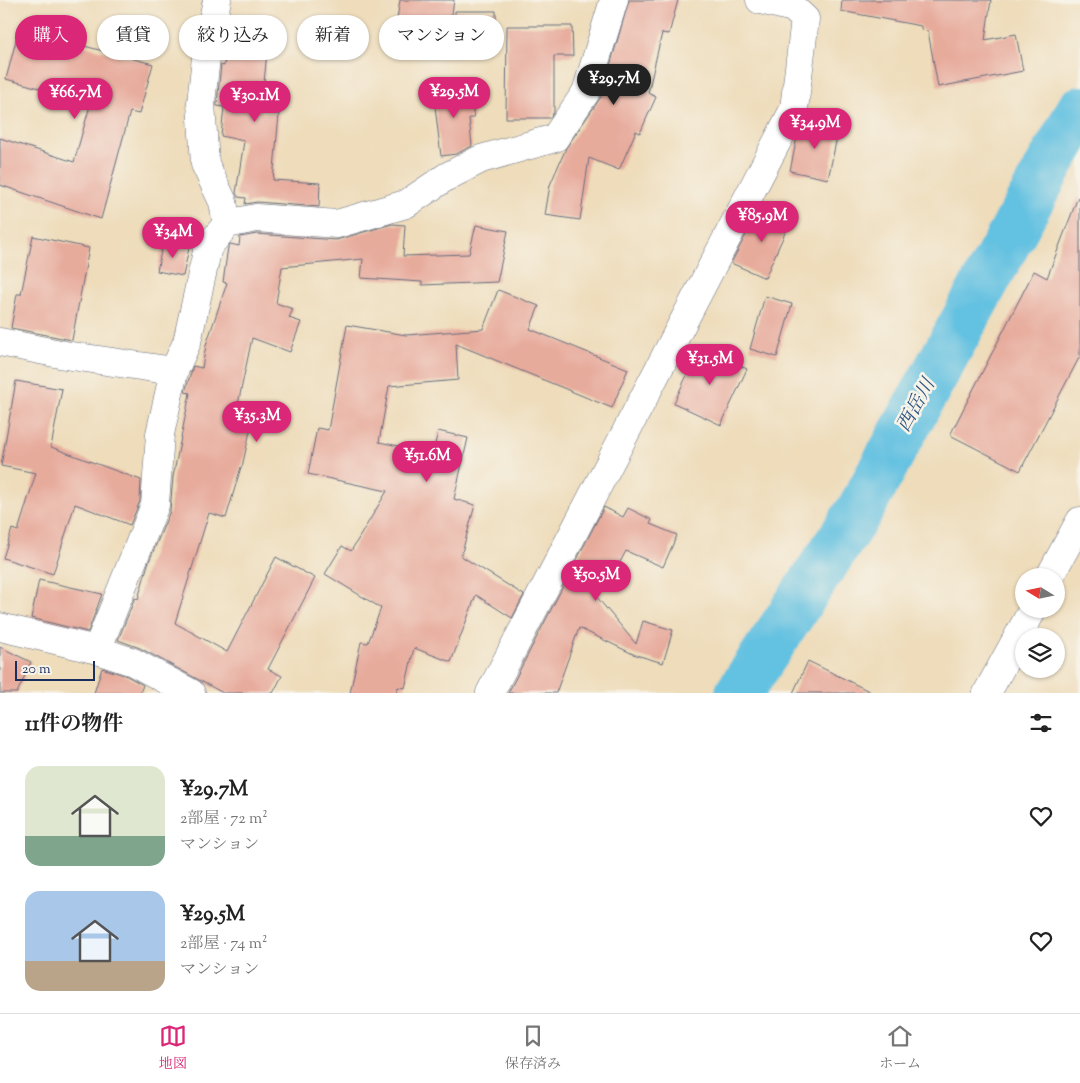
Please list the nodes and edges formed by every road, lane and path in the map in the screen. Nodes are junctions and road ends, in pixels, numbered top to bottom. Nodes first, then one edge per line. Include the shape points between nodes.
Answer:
1 (217, 0) edge
2 (614, 0) edge
3 (760, 0) edge
4 (226, 224) junction
5 (0, 342) edge
6 (174, 371) junction
7 (1080, 521) edge
8 (1054, 568) edge
9 (1028, 618) edge
10 (0, 627) edge
11 (97, 650) junction
12 (191, 693) edge
13 (490, 693) edge
14 (986, 693) edge

1 - 4 main road via 207,48 201,103 205,164 223,202
2 - 4 main road via 586,92 555,138 481,159 446,176 406,204 337,224 256,218
3 - 13 main road via 792,8 805,19 794,109
4 - 6 main road via 208,247 187,342
5 - 6 main road via 65,356
6 - 11 main road via 160,434 154,505
7 - 8 main road
9 - 14 main road
10 - 11 main road
11 - 12 main road via 133,662

